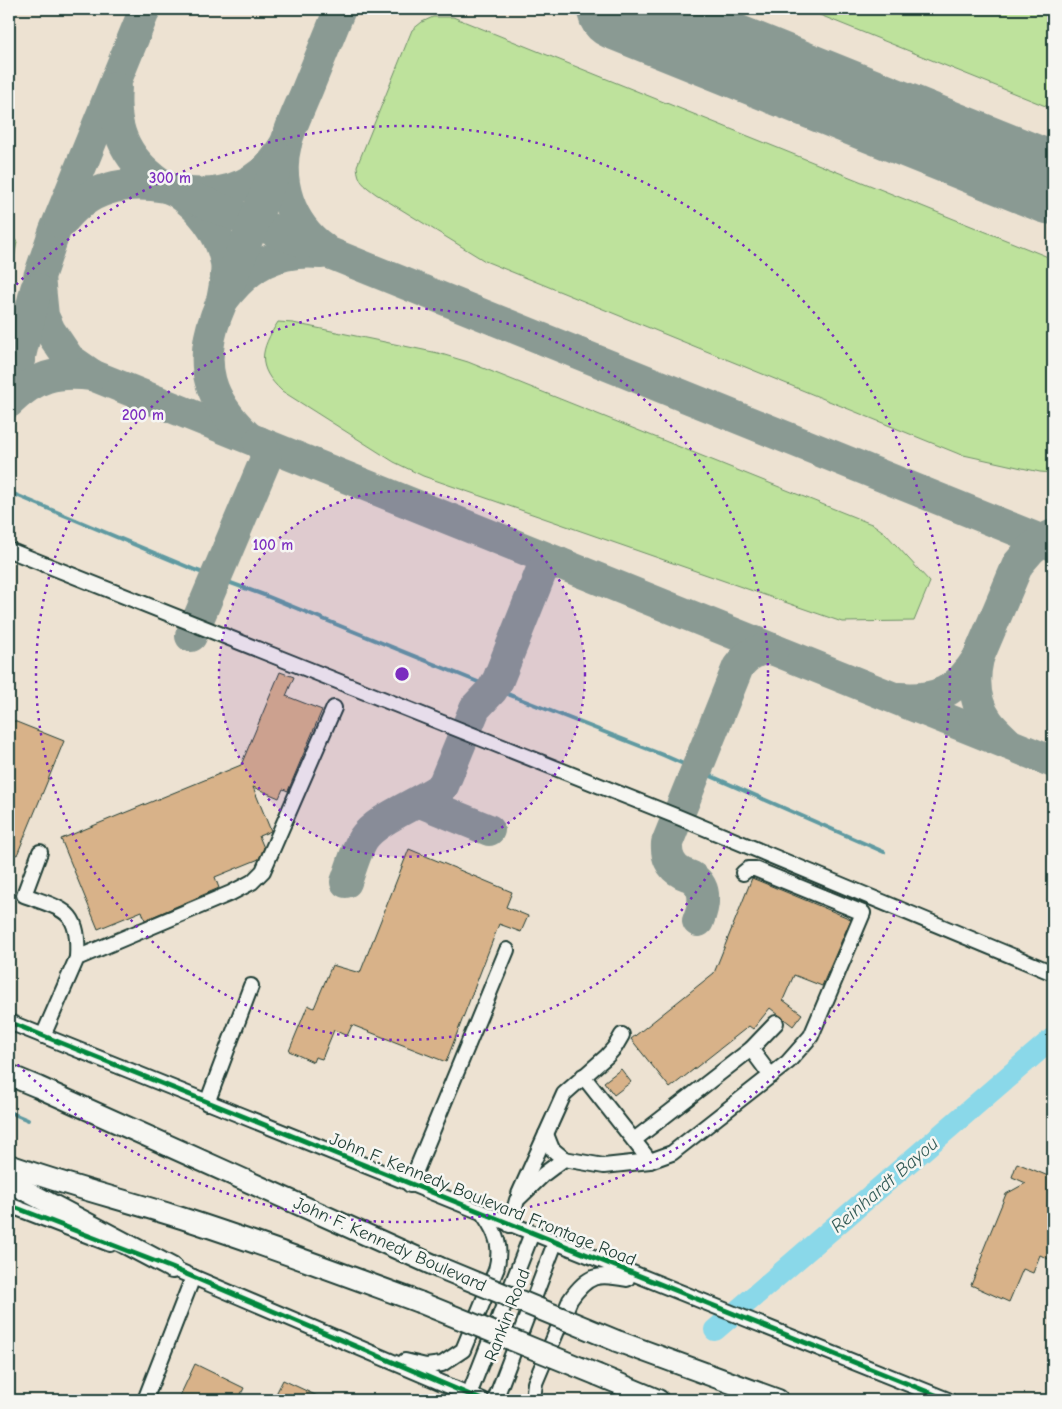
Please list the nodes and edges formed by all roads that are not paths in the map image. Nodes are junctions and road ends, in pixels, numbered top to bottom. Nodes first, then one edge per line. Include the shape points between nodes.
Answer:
1 (9, 550) edge
2 (334, 708) dead end
3 (40, 852) dead end
4 (743, 873) dead end
5 (507, 950) dead end
6 (77, 958) junction
7 (1053, 973) edge
8 (251, 986) dead end
9 (9, 1022) edge
10 (776, 1023) dead end
11 (622, 1035) dead end
12 (43, 1036) junction
13 (751, 1049) junction
14 (9, 1075) edge
15 (583, 1076) junction
16 (771, 1076) junction
17 (207, 1102) junction
18 (546, 1134) junction
19 (634, 1140) junction
20 (564, 1159) junction
21 (650, 1161) junction
22 (9, 1164) edge
23 (9, 1182) edge
24 (410, 1184) junction
25 (517, 1200) junction
26 (9, 1205) edge
27 (484, 1214) junction
28 (510, 1225) junction
29 (532, 1233) junction
30 (555, 1243) junction
31 (172, 1268) junction
32 (193, 1277) junction
33 (665, 1287) junction
34 (370, 1353) junction
35 (473, 1398) edge
36 (144, 1400) edge
37 (495, 1400) edge
38 (533, 1400) edge
39 (658, 1400) edge
40 (778, 1400) edge
41 (948, 1400) edge

1 - 7 street via 678,817
2 - 6 street via 264,871 231,893
3 - 6 street via 24,895 64,910 73,921 78,939
4 - 16 street via 755,869 863,913 811,1036
5 - 24 street
6 - 12 street
8 - 17 street
9 - 12 street, John F. Kennedy Boulevard Frontage Road
10 - 13 street
11 - 15 street via 607,1056
12 - 17 street, John F. Kennedy Boulevard Frontage Road
13 - 16 street
13 - 19 street
14 - 40 highway, John F. Kennedy Boulevard, bridge via 438,1266 617,1341
15 - 18 street via 564,1094
15 - 19 street
16 - 21 street via 672,1153
17 - 24 street, John F. Kennedy Boulevard Frontage Road
18 - 20 street via 552,1148
18 - 25 street
19 - 21 street
20 - 21 street via 604,1166
20 - 25 street
22 - 39 highway, bridge via 334,1271 419,1302
23 - 31 highway
24 - 27 street, John F. Kennedy Boulevard Frontage Road
25 - 28 street
26 - 31 street
27 - 28 street, John F. Kennedy Boulevard Frontage Road
27 - 34 street via 494,1230 499,1257 463,1350 442,1364 426,1366
28 - 29 street, John F. Kennedy Boulevard Frontage Road
29 - 30 street, John F. Kennedy Boulevard Frontage Road
29 - 35 street, Rankin Road
30 - 33 street, John F. Kennedy Boulevard Frontage Road
30 - 37 street, Rankin Road
31 - 32 street
32 - 34 street
32 - 36 street
33 - 38 street via 605,1275 578,1288 535,1383
33 - 41 street, John F. Kennedy Boulevard Frontage Road
34 - 35 street

